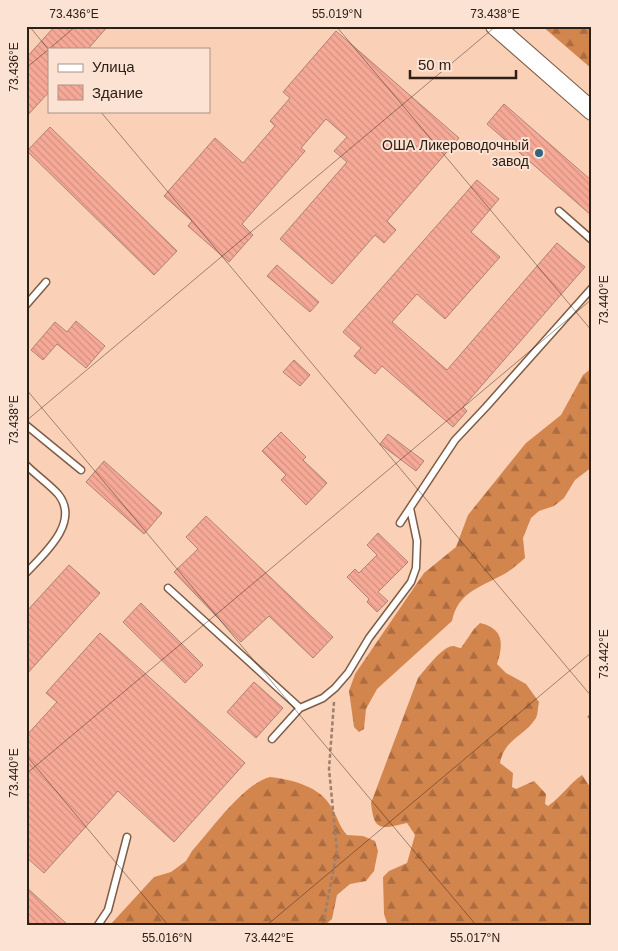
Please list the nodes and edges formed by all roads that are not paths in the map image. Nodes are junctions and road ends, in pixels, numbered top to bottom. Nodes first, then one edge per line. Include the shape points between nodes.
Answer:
1 (495, 26) edge
2 (592, 111) edge
3 (559, 211) dead end
4 (592, 240) edge
5 (46, 282) dead end
6 (592, 288) edge
7 (26, 305) edge
8 (26, 425) edge
9 (26, 465) edge
10 (81, 470) dead end
11 (410, 508) junction
12 (400, 523) dead end
13 (26, 573) edge
14 (168, 588) dead end
15 (300, 708) junction
16 (272, 739) dead end
17 (127, 837) dead end
18 (98, 925) edge

1 - 2 main road
3 - 4 lane
5 - 7 lane
6 - 11 lane via 455,440
8 - 10 lane
9 - 13 lane via 59,495 66,511 60,536
11 - 12 lane
11 - 15 lane via 416,541 416,568 411,582 335,688 323,698
14 - 15 lane
15 - 16 lane
17 - 18 lane via 108,910

